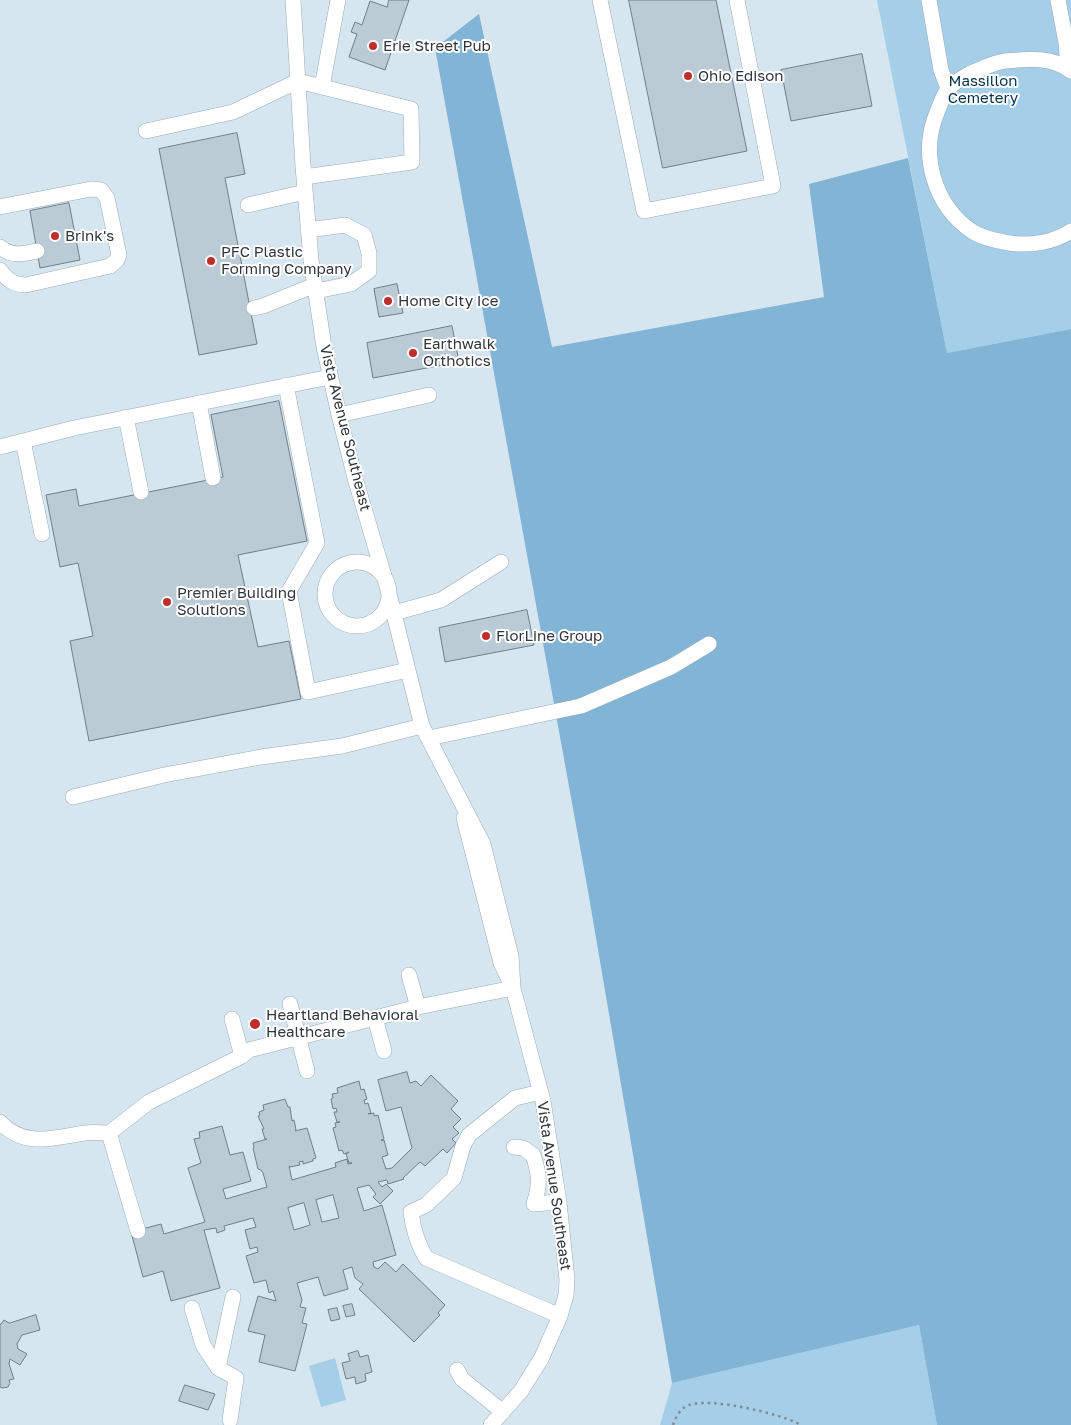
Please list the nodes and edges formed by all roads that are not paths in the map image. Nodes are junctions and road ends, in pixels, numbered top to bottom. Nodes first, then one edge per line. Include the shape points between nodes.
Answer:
1 (293, 0) edge
2 (338, 0) edge
3 (600, 0) edge
4 (737, 0) edge
5 (928, 0) edge
6 (1058, 0) edge
7 (1069, 69) edge
8 (298, 81) junction
9 (322, 87) junction
10 (948, 88) junction
11 (146, 131) dead end
12 (304, 177) junction
13 (306, 192) junction
14 (248, 204) dead end
15 (0, 207) edge
16 (308, 230) junction
17 (1071, 231) edge
18 (0, 247) edge
19 (37, 251) dead end
20 (0, 270) edge
21 (316, 288) junction
22 (254, 308) dead end
23 (330, 377) junction
24 (286, 385) junction
25 (429, 395) dead end
26 (199, 403) junction
27 (339, 415) junction
28 (126, 418) junction
29 (23, 441) junction
30 (0, 446) edge
31 (213, 478) dead end
32 (141, 492) dead end
33 (42, 534) dead end
34 (501, 562) dead end
35 (387, 586) junction
36 (394, 613) junction
37 (709, 644) dead end
38 (408, 670) junction
39 (426, 732) junction
40 (73, 798) dead end
41 (409, 975) dead end
42 (514, 988) junction
43 (290, 1004) dead end
44 (418, 1007) junction
45 (232, 1018) dead end
46 (375, 1018) junction
47 (298, 1038) junction
48 (384, 1051) dead end
49 (242, 1056) junction
50 (307, 1071) dead end
51 (541, 1092) junction
52 (0, 1122) edge
53 (109, 1133) junction
54 (514, 1147) dead end
55 (560, 1202) junction
56 (138, 1231) dead end
57 (233, 1297) dead end
58 (192, 1308) dead end
59 (560, 1316) junction
60 (218, 1368) junction
61 (457, 1370) dead end
62 (503, 1412) junction
63 (230, 1420) dead end
64 (491, 1425) edge

1 - 8 street, Vista Avenue Southeast
2 - 9 street
3 - 4 street via 644,210 773,186
5 - 10 street
6 - 7 street
7 - 10 street via 1048,60 1000,62 972,72
8 - 9 street
8 - 11 street via 233,112
8 - 12 street, Vista Avenue Southeast
9 - 12 street via 411,109 412,162
10 - 17 street via 932,125 928,147 931,173 954,216 973,232 996,241 1021,245 1045,242
12 - 13 street, Vista Avenue Southeast
13 - 14 street
13 - 16 street, Vista Avenue Southeast
15 - 20 street via 91,189 101,190 107,198 119,255 110,266 26,286 9,281
16 - 21 street, Vista Avenue Southeast
16 - 21 street via 345,226 364,235 369,253 369,271 352,284
18 - 19 street via 16,255
21 - 22 street
21 - 23 street, Vista Avenue Southeast
23 - 24 street
23 - 27 street, Vista Avenue Southeast
24 - 26 street
24 - 38 street via 317,543 289,591 308,692
25 - 27 street
26 - 28 street
26 - 31 street
27 - 35 street, Vista Avenue Southeast
28 - 29 street
28 - 32 street
29 - 30 street
29 - 33 street
34 - 36 street via 441,600
35 - 35 street, Vista Avenue Southeast via 383,576 367,564 347,564 328,581 327,606 341,622 351,626 372,623 386,607
35 - 36 street, Vista Avenue Southeast
36 - 38 street, Vista Avenue Southeast
37 - 39 street via 671,667 581,706
38 - 39 street, Vista Avenue Southeast
39 - 40 street via 164,775
39 - 42 street, Vista Avenue Southeast via 460,800 501,963
41 - 44 street
42 - 44 street
42 - 51 street, Vista Avenue Southeast
43 - 47 street
44 - 46 street
45 - 49 street
46 - 47 street
46 - 48 street
47 - 49 street via 249,1050
47 - 50 street
49 - 53 street via 149,1102
51 - 55 street, Vista Avenue Southeast
51 - 59 street via 515,1098 469,1135 454,1178 426,1205 411,1212 413,1229 426,1258
52 - 53 street via 15,1134 45,1140 83,1133
53 - 56 street
54 - 55 street via 523,1148 533,1155 539,1179 534,1204
55 - 59 street, Vista Avenue Southeast via 566,1280
57 - 60 street
58 - 60 street via 203,1345
59 - 62 street, Vista Avenue Southeast via 531,1375
60 - 63 street via 236,1378
61 - 62 street via 462,1379
62 - 64 street, Vista Avenue Southeast

